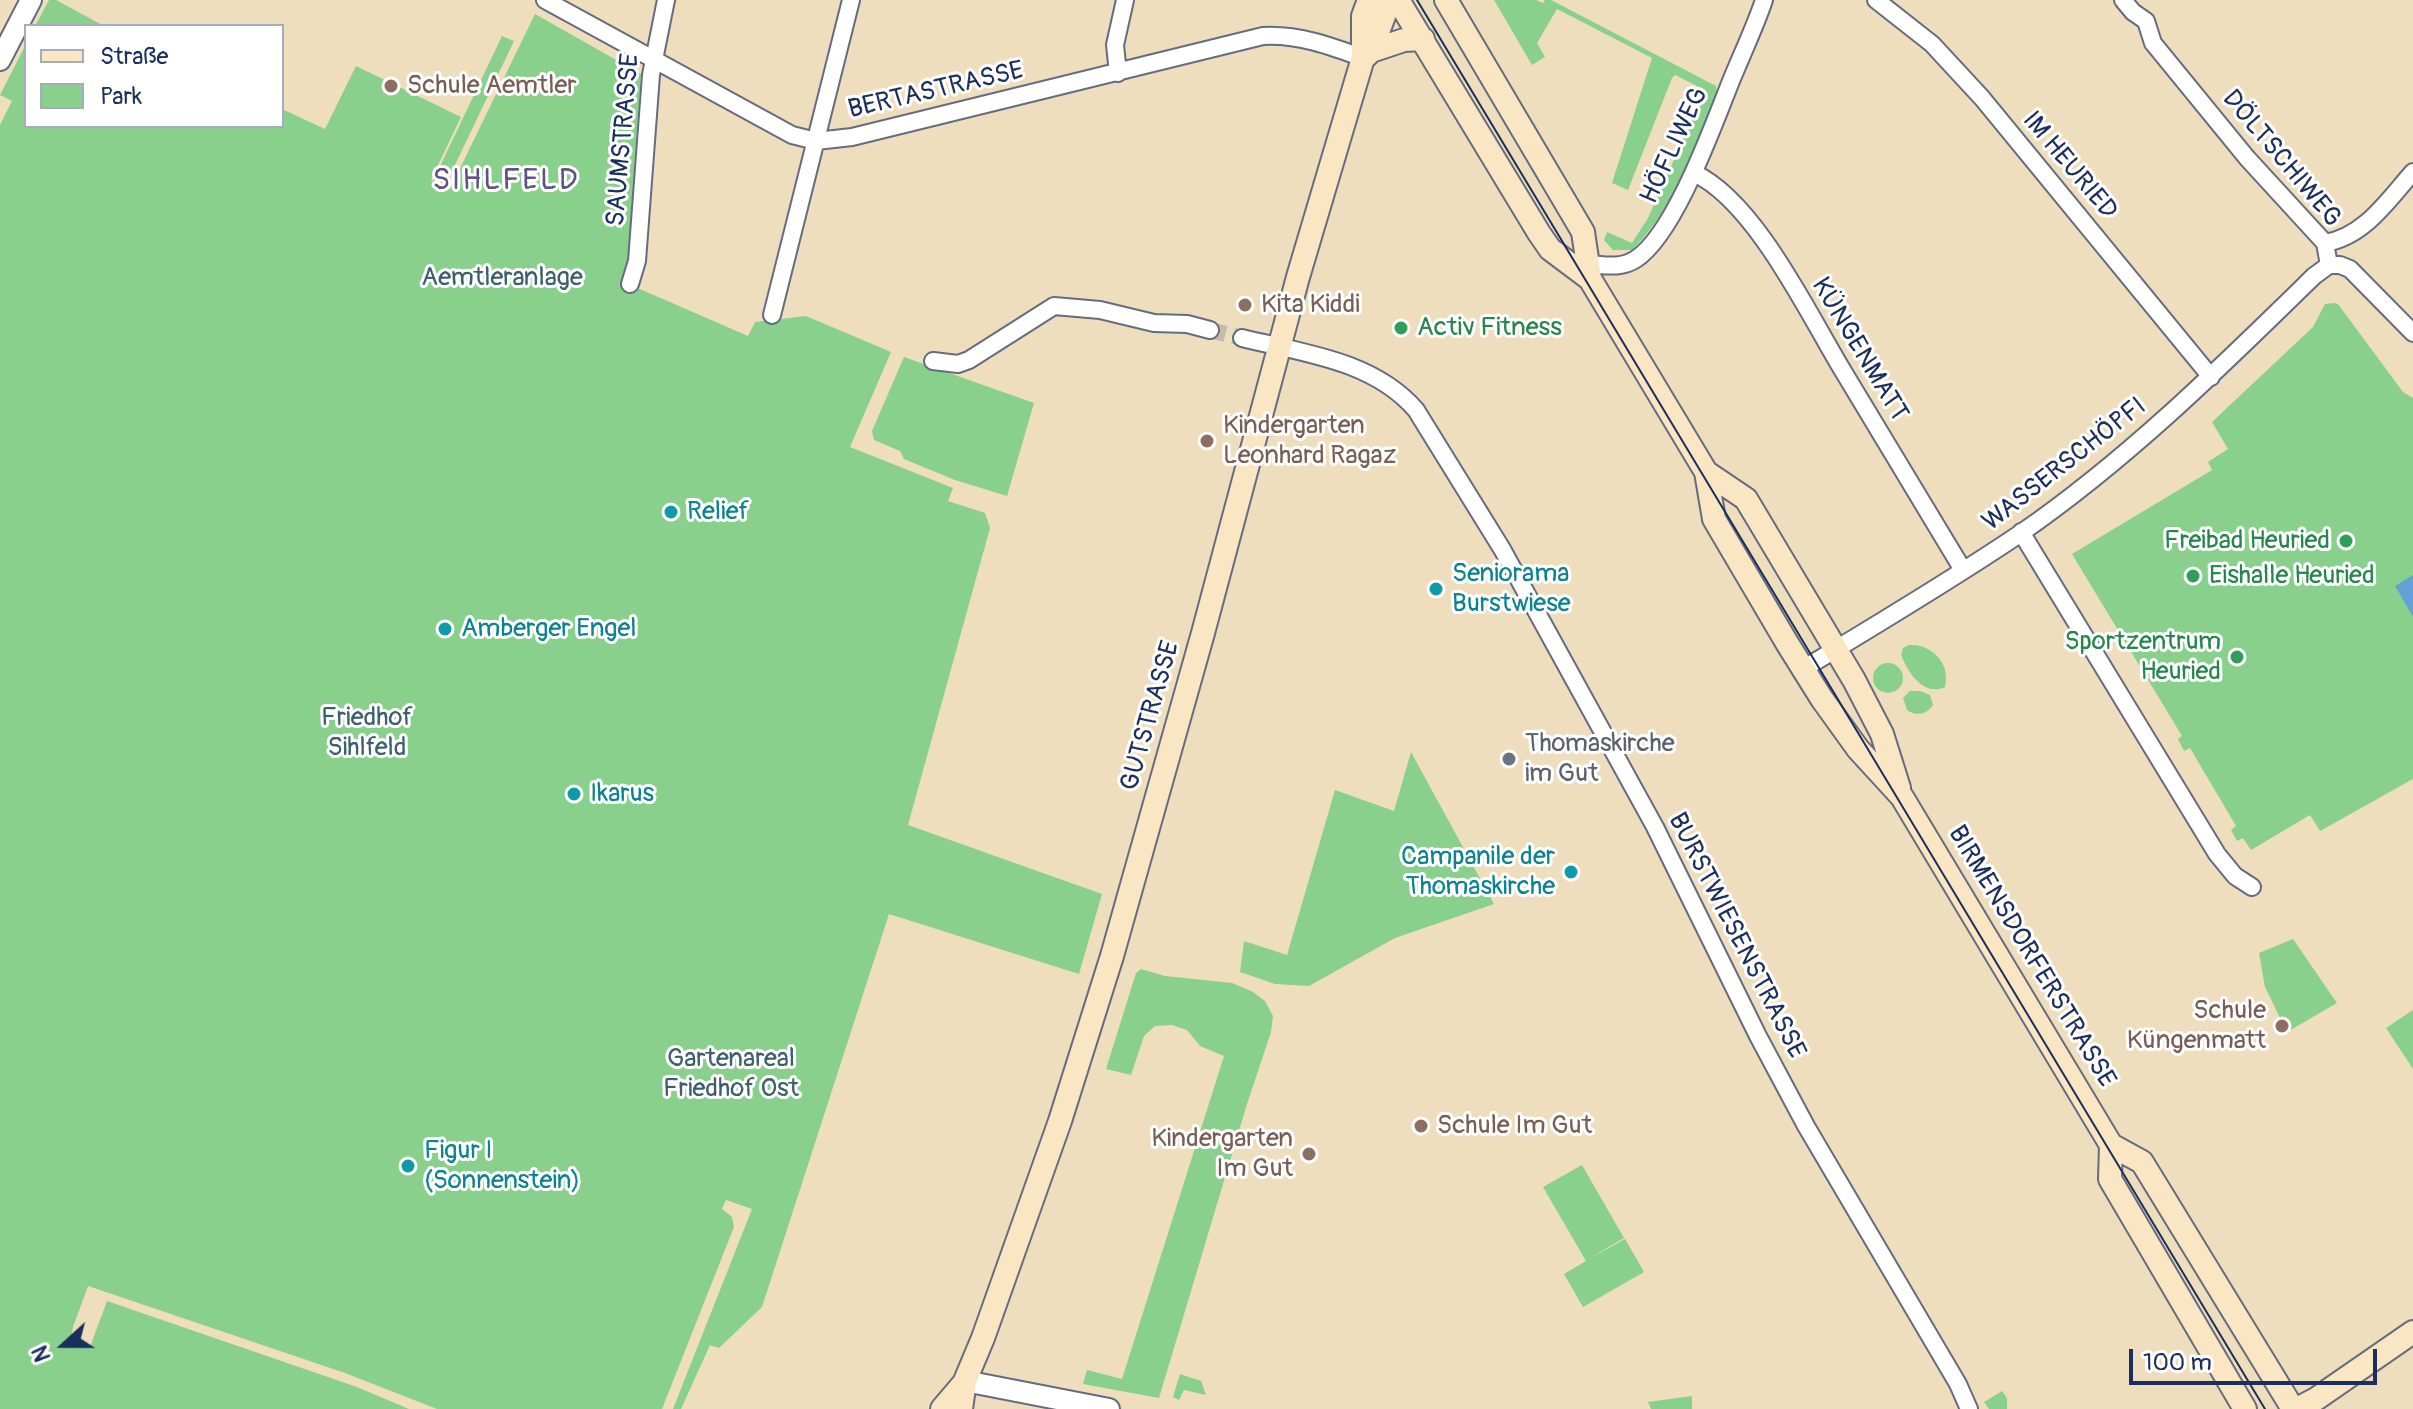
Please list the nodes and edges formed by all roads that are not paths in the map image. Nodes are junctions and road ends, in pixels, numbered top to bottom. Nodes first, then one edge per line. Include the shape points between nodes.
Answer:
1 (31, 0) edge
2 (545, 0) edge
3 (666, 0) edge
4 (851, 0) edge
5 (1125, 0) edge
6 (1369, 0) edge
7 (1390, 0) edge
8 (1398, 0) edge
9 (1446, 0) edge
10 (1764, 0) edge
11 (1876, 0) edge
12 (2123, 0) edge
13 (7, 28) edge
14 (1423, 39) junction
15 (1367, 54) junction
16 (0, 60) edge
17 (654, 61) junction
18 (1118, 73) junction
19 (816, 141) junction
20 (2413, 172) edge
21 (1694, 173) junction
22 (2322, 240) junction
23 (2329, 265) junction
24 (1589, 271) junction
25 (630, 284) dead end
26 (772, 315) dead end
27 (1210, 330) tunnel mouth
28 (2413, 333) edge
29 (1242, 338) tunnel mouth
30 (1279, 347) junction
31 (933, 361) dead end
32 (2211, 377) junction
33 (1706, 472) junction
34 (2021, 532) junction
35 (1963, 570) junction
36 (1835, 650) junction
37 (1803, 669) junction
38 (1902, 797) junction
39 (2252, 887) dead end
40 (2111, 1145) junction
41 (2413, 1332) edge
42 (965, 1381) junction
43 (942, 1409) edge
44 (961, 1409) edge
45 (1109, 1409) edge
46 (1969, 1409) edge
47 (2245, 1409) edge
48 (2295, 1409) edge

1 - 13 street
2 - 17 street, BERTASTRASSE
3 - 17 street, SAUMSTRASSE
4 - 19 street
5 - 18 street via 1115,45
6 - 15 main road, GUTSTRASSE via 1363,16
7 - 15 main road, GUTSTRASSE
8 - 14 main road, BIRMENSDORFERSTRASSE
9 - 24 main road, BIRMENSDORFERSTRASSE via 1583,232
10 - 21 street, HÖFLIWEG
11 - 32 street, IM HEURIED via 1932,44 1982,98
12 - 22 street, DÖLTSCHIWEG via 2146,21 2153,43 2247,158
13 - 16 street
14 - 15 main road
14 - 24 main road, BIRMENSDORFERSTRASSE via 1550,249
15 - 18 street, BERTASTRASSE via 1281,35 1263,36
15 - 30 main road, GUTSTRASSE
17 - 19 street, BERTASTRASSE via 792,135
17 - 25 street, SAUMSTRASSE via 637,261
18 - 19 street, BERTASTRASSE via 852,137
19 - 26 street
20 - 22 street via 2360,230 2344,240
21 - 24 street, HÖFLIWEG via 1643,254 1622,265
21 - 35 street, KÜNGENMATT via 1727,196 1758,233
22 - 23 street, DÖLTSCHIWEG
23 - 28 street, DÖLTSCHIWEG via 2350,269
23 - 32 street, WASSERSCHÖPFI
24 - 33 main road, BIRMENSDORFERSTRASSE
27 - 31 street via 1054,306 969,360
29 - 30 street, BURSTWIESENSTRASSE
30 - 42 main road, GUTSTRASSE via 1112,956 1060,1121
30 - 46 street, BURSTWIESENSTRASSE via 1365,370 1416,410 1502,549 1655,827 1806,1126
32 - 34 street, WASSERSCHÖPFI via 2123,454
33 - 36 main road, BIRMENSDORFERSTRASSE via 1746,499
33 - 37 main road, BIRMENSDORFERSTRASSE via 1714,519
34 - 35 street, WASSERSCHÖPFI
34 - 39 street via 2217,854
35 - 36 street, WASSERSCHÖPFI
36 - 37 street, WASSERSCHÖPFI
36 - 38 main road, BIRMENSDORFERSTRASSE via 1882,734
37 - 38 main road, BIRMENSDORFERSTRASSE via 1858,749
38 - 40 main road, BIRMENSDORFERSTRASSE
40 - 47 main road, BIRMENSDORFERSTRASSE via 2110,1179
40 - 48 main road, BIRMENSDORFERSTRASSE via 2142,1162
41 - 48 main road
42 - 43 main road, GUTSTRASSE
42 - 44 main road, GUTSTRASSE
42 - 45 street

